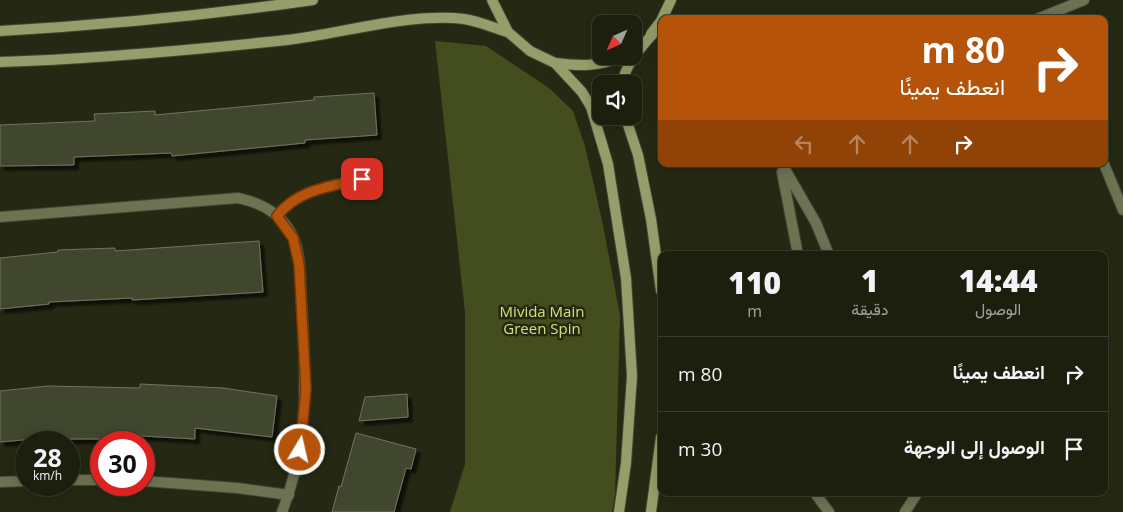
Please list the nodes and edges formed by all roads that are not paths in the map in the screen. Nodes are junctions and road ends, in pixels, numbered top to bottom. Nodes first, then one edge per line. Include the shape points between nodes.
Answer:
1 (313, 0) edge
2 (492, 0) edge
3 (670, 0) edge
4 (1084, 0) edge
5 (663, 15) edge
6 (1050, 15) edge
7 (658, 25) edge
8 (658, 26) edge
9 (0, 31) edge
10 (508, 32) junction
11 (642, 42) edge
12 (0, 62) edge
13 (555, 63) junction
14 (594, 65) edge
15 (625, 75) edge
16 (628, 125) edge
17 (782, 167) edge
18 (783, 167) edge
19 (1105, 167) edge
20 (362, 179) dead end
21 (1123, 210) edge
22 (0, 216) edge
23 (277, 216) junction
24 (797, 251) edge
25 (827, 251) edge
26 (658, 269) edge
27 (658, 460) edge
28 (15, 481) edge
29 (0, 482) edge
30 (155, 482) edge
31 (289, 495) junction
32 (817, 496) edge
33 (915, 496) edge
34 (282, 512) edge
35 (619, 512) edge
36 (651, 512) edge
37 (829, 512) edge
38 (905, 512) edge

1 - 9 street via 73,27
2 - 10 street
3 - 5 street
4 - 6 street
7 - 11 street
8 - 15 street via 630,61
10 - 12 street via 464,19 437,19 290,40 169,52
10 - 13 street via 530,51
13 - 14 street via 583,67
13 - 35 street via 582,92 600,134 608,164 626,278 632,376
16 - 26 street via 638,155
17 - 24 street
18 - 25 street via 816,223
19 - 21 street
20 - 23 street via 306,193 290,202
22 - 23 street via 238,198 252,201
23 - 31 street via 286,226 298,251 305,373 303,435
27 - 36 street
28 - 29 street
30 - 31 street
31 - 34 street
32 - 37 street
33 - 38 street

